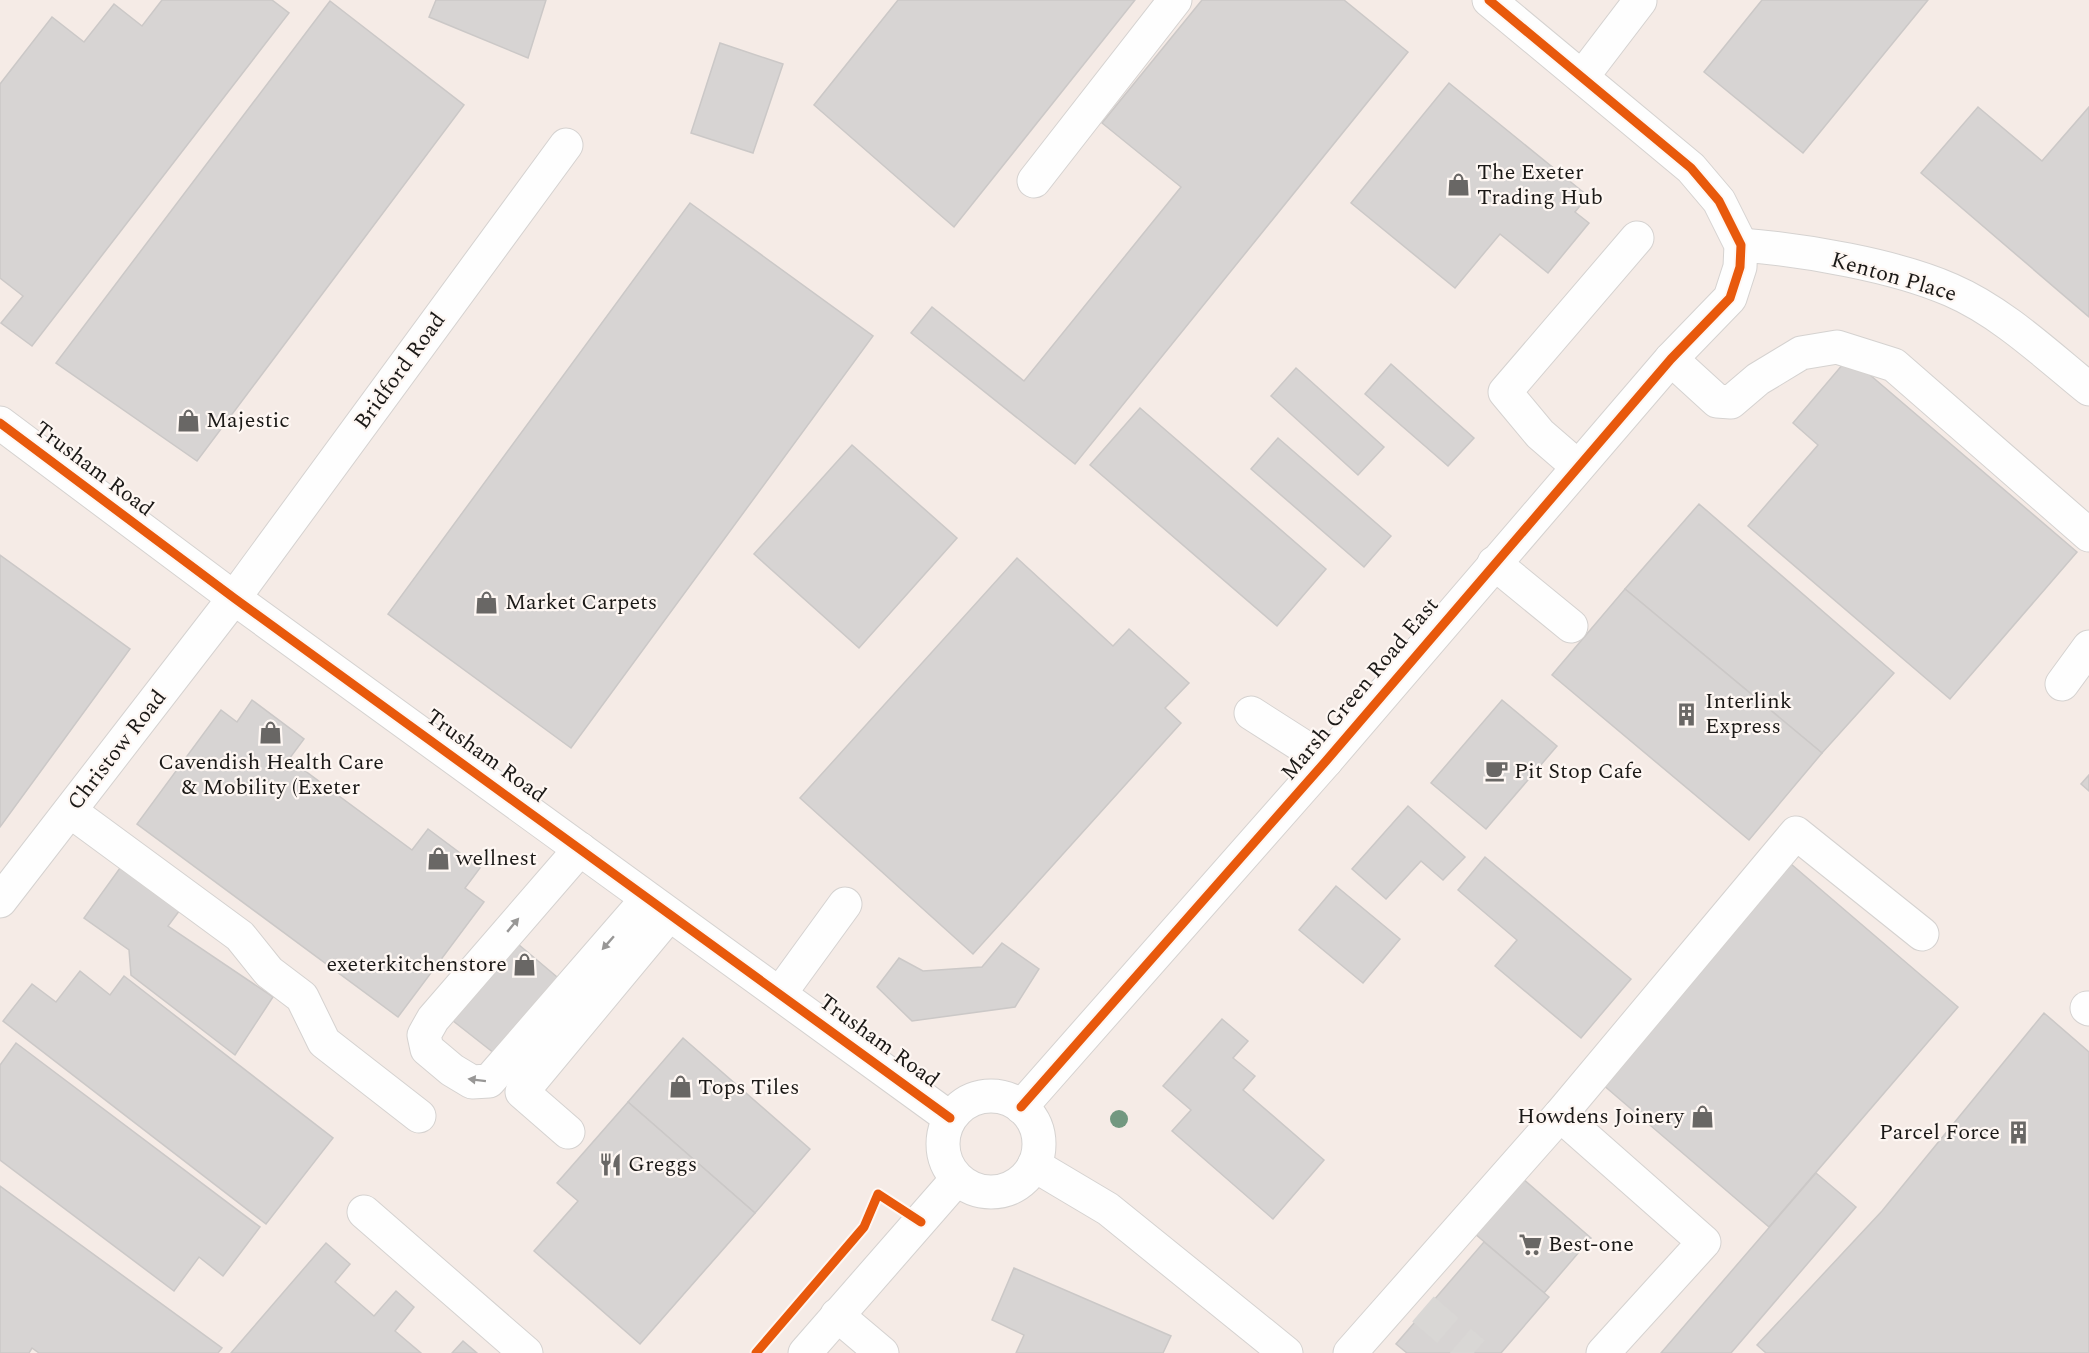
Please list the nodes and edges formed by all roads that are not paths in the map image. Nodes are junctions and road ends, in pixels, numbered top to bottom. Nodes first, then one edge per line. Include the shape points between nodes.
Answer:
1 (1175, 0) edge
2 (1489, 0) edge
3 (1640, 1) edge
4 (1582, 77) junction
5 (566, 145) dead end
6 (1034, 181) dead end
7 (1637, 238) dead end
8 (1741, 245) junction
9 (1671, 359) junction
10 (2089, 389) edge
11 (0, 423) edge
12 (1577, 466) junction
13 (2089, 535) edge
14 (1494, 563) junction
15 (234, 598) junction
16 (1571, 626) dead end
17 (2089, 647) edge
18 (2062, 684) dead end
19 (1251, 713) dead end
20 (1326, 761) junction
21 (70, 811) junction
22 (580, 849) junction
23 (0, 901) edge
24 (844, 904) dead end
25 (658, 907) junction
26 (1922, 934) dead end
27 (781, 993) junction
28 (1021, 1107) junction
29 (1560, 1115) junction
30 (419, 1116) dead end
31 (950, 1118) junction
32 (568, 1131) dead end
33 (1034, 1165) junction
34 (957, 1179) junction
35 (364, 1212) dead end
36 (1389, 1309) junction
37 (1424, 1309) tunnel mouth
38 (837, 1315) junction
39 (526, 1353) edge
40 (805, 1353) edge
41 (882, 1353) edge
42 (1286, 1353) edge
43 (1350, 1353) edge
44 (1603, 1353) edge

1 - 6 street
2 - 4 street
3 - 4 street
4 - 8 street via 1691,168 1719,201
5 - 15 street, Bridford Road
7 - 12 street via 1505,392 1540,434
8 - 9 street, Marsh Green Road East via 1740,267 1730,298
8 - 10 street, Kenton Place via 1790,249 1952,290 1995,316
9 - 12 street, Marsh Green Road East
9 - 13 street via 1717,401 1731,402 1758,379 1801,353 1837,347 1894,365
11 - 15 street, Trusham Road
12 - 14 street, Marsh Green Road East
14 - 16 street
14 - 20 street, Marsh Green Road East
15 - 21 street, Christow Road
15 - 22 street, Trusham Road
17 - 18 street
19 - 20 street
20 - 28 street, Marsh Green Road East
21 - 23 street, Christow Road
21 - 30 street via 240,936 269,972 302,997 324,1042
22 - 25 street, Trusham Road
25 -> 22 street via 489,1081 471,1082 452,1070 427,1048 424,1035 433,1019
24 - 27 street
25 - 27 street, Trusham Road
25 - 32 street via 522,1092
26 - 29 street via 1796,834
27 - 31 street, Trusham Road
28 - 31 street via 1000,1097 983,1096 967,1102
28 - 33 street via 1037,1129 1039,1145
29 - 36 street
29 - 44 street via 1704,1242
31 - 34 street via 942,1143 944,1160
33 - 34 street via 1014,1187 998,1192 981,1192
33 - 42 street via 1107,1209
34 - 38 street
35 - 39 street
36 - 37 street
36 - 43 street
38 - 40 street
38 - 41 street

